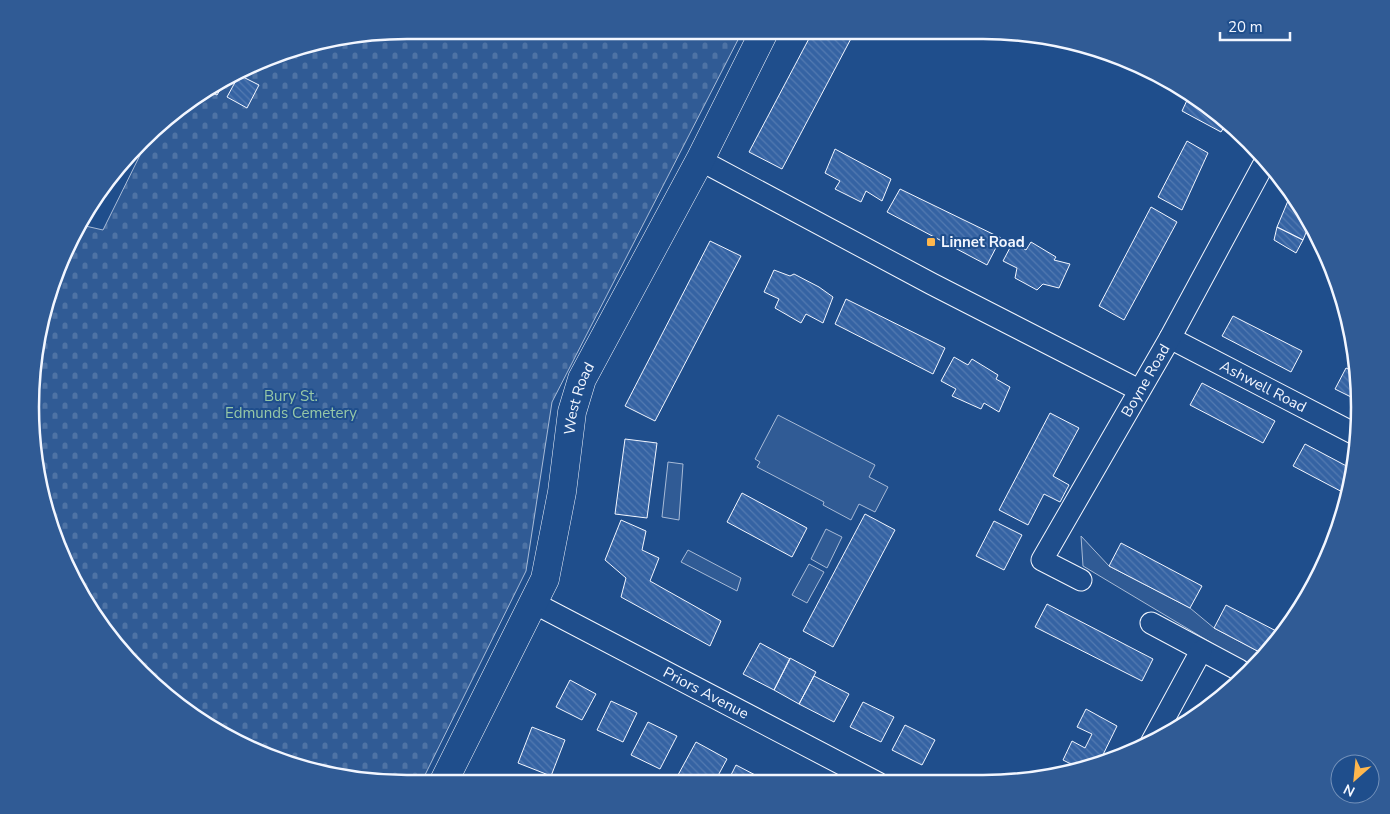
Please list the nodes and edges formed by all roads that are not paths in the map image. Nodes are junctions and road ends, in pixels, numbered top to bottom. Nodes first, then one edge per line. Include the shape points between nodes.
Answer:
1 (760, 39) edge
2 (700, 160) junction
3 (1262, 167) edge
4 (1170, 338) junction
5 (1139, 390) junction
6 (1350, 431) edge
7 (1082, 580) dead end
8 (534, 603) junction
9 (1151, 623) dead end
10 (1201, 651) junction
11 (1240, 670) dead end
12 (1158, 731) edge
13 (447, 775) edge
14 (863, 775) edge

1 - 2 street, West Road
2 - 5 street
2 - 8 street, West Road via 582,379 572,412 562,492 545,579
3 - 4 street, Boyne Road
4 - 5 street, Boyne Road
4 - 6 street, Ashwell Road
5 - 7 street, Boyne Road via 1042,560
8 - 13 street, West Road
8 - 14 street, Priors Avenue
9 - 10 street
10 - 11 street
10 - 12 street

